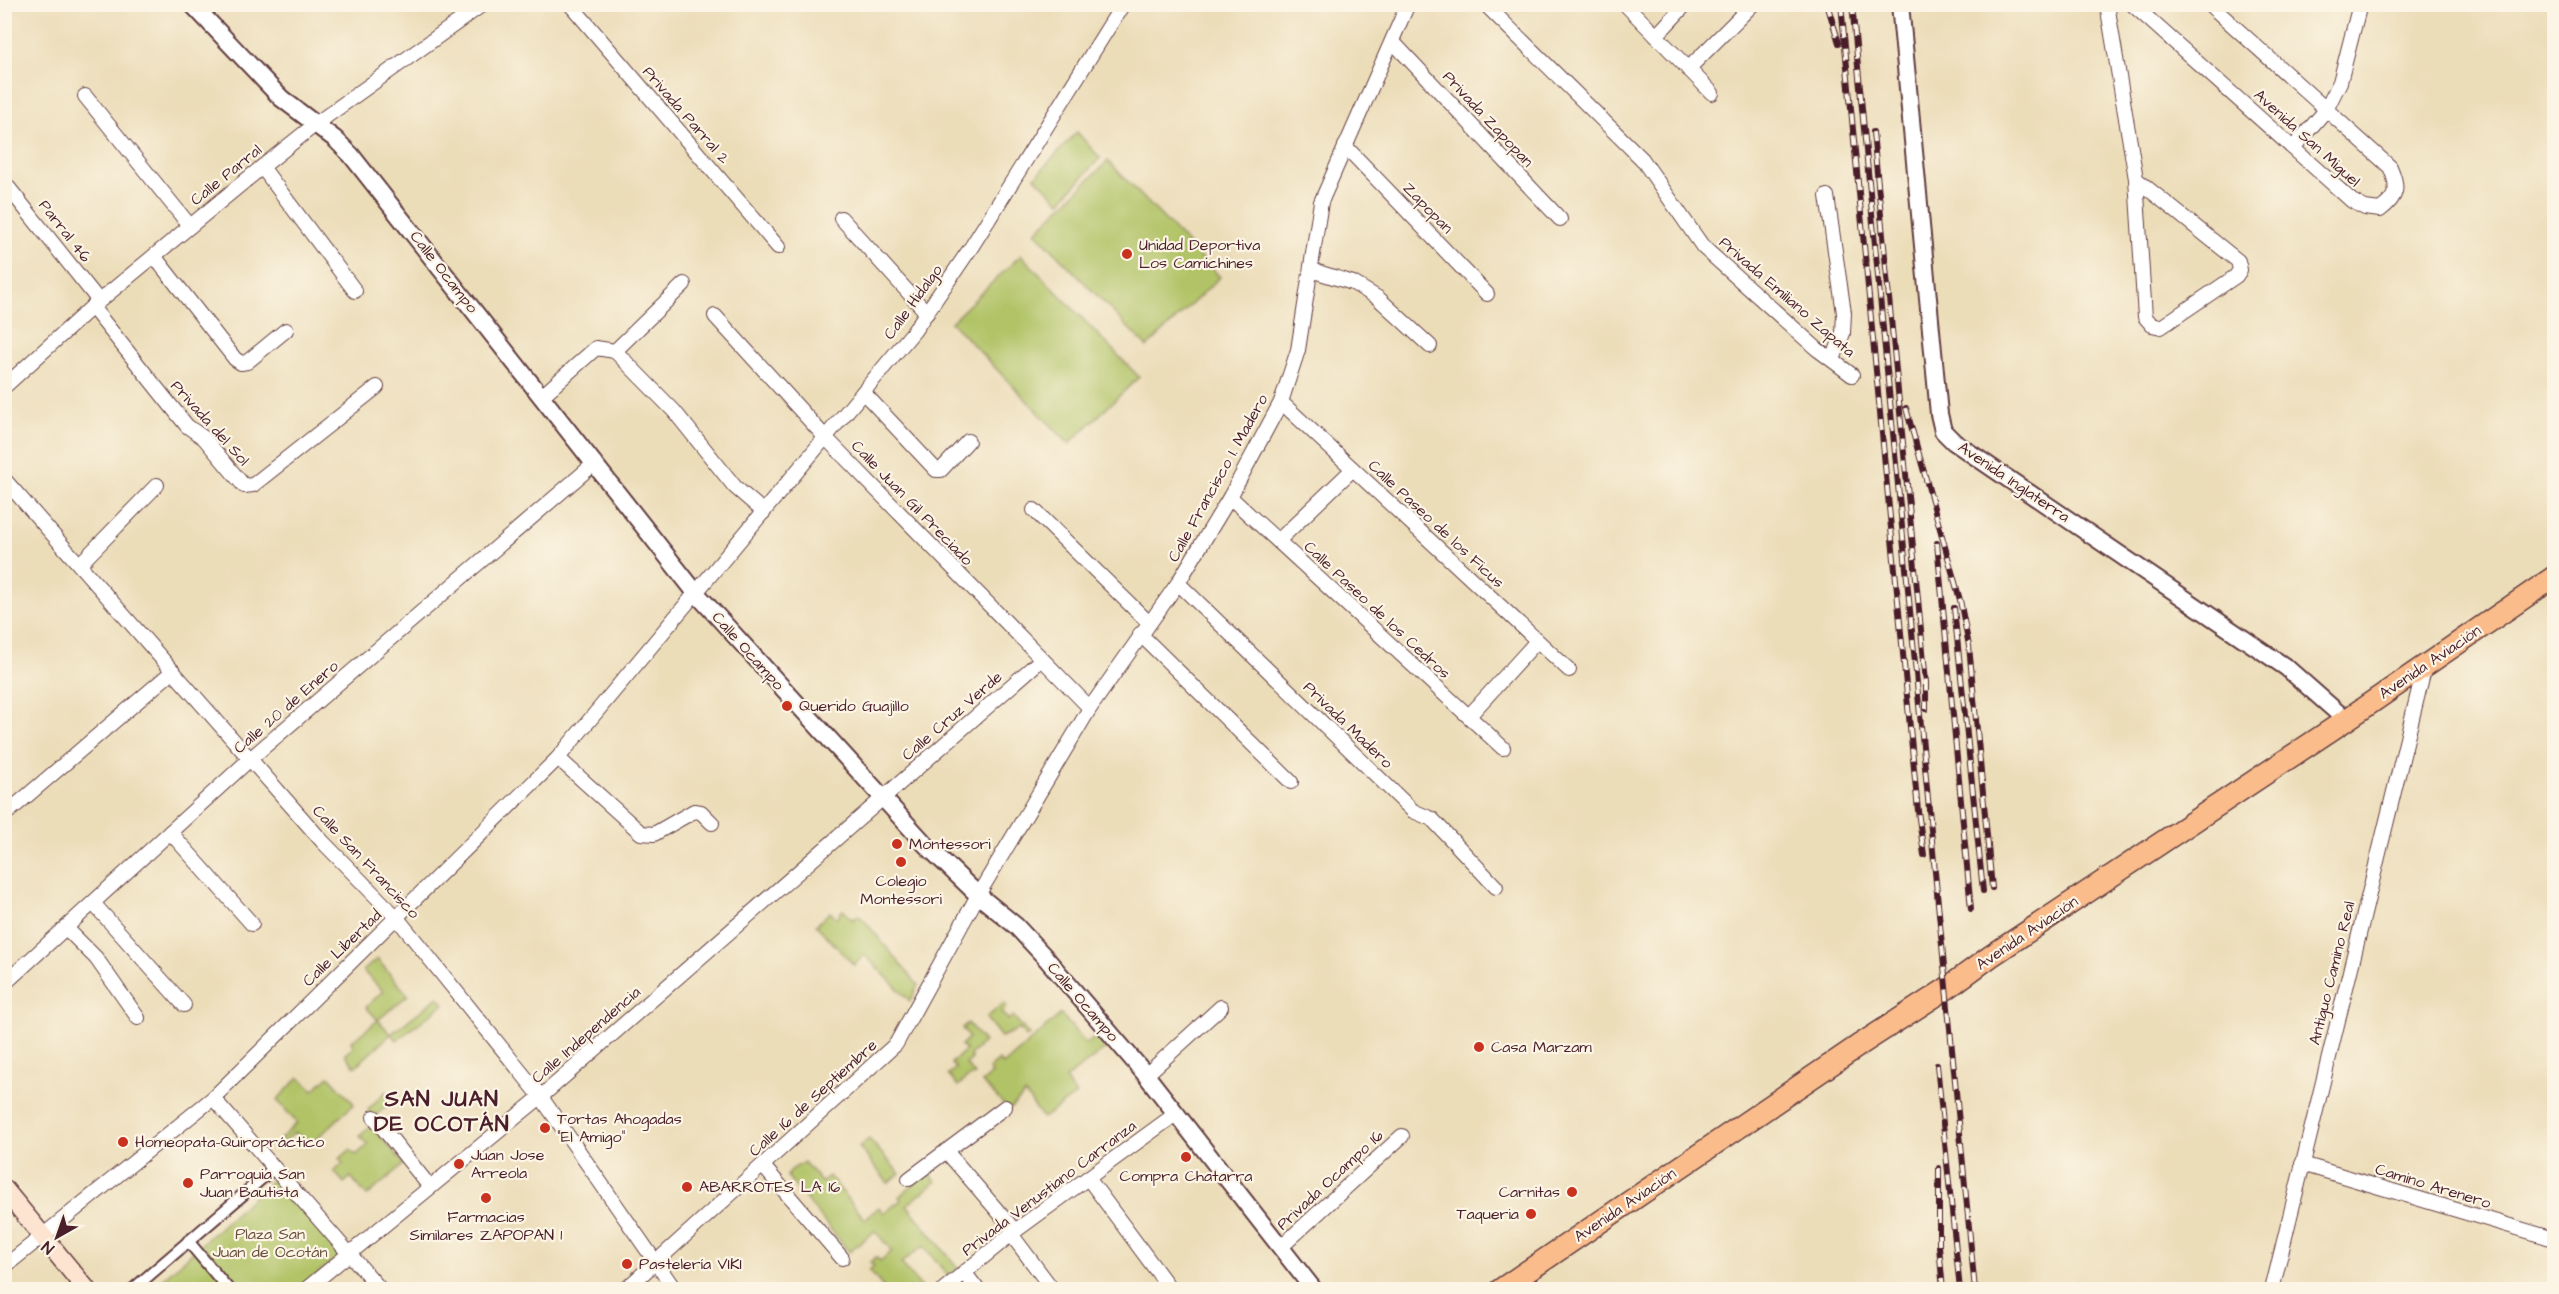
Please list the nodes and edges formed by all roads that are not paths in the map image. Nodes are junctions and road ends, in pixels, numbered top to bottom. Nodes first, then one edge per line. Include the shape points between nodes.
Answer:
1 (192, 4) edge
2 (483, 4) edge
3 (570, 4) edge
4 (1123, 4) edge
5 (1408, 4) edge
6 (1485, 4) edge
7 (1624, 4) edge
8 (1686, 4) edge
9 (1753, 4) edge
10 (1900, 4) edge
11 (2107, 4) edge
12 (2132, 4) edge
13 (2209, 4) edge
14 (2360, 4) edge
15 (1656, 36) junction
16 (1392, 41) junction
17 (1688, 69) junction
18 (1712, 93) dead end
19 (85, 96) dead end
20 (2326, 110) junction
21 (316, 123) junction
22 (1345, 146) junction
23 (2293, 148) junction
24 (262, 167) junction
25 (2136, 179) junction
26 (4, 182) edge
27 (1827, 196) dead end
28 (841, 218) dead end
29 (1560, 219) dead end
30 (190, 226) junction
31 (778, 247) dead end
32 (154, 256) junction
33 (1311, 270) junction
34 (684, 284) dead end
35 (355, 291) dead end
36 (1487, 294) dead end
37 (95, 304) junction
38 (927, 313) junction
39 (715, 316) dead end
40 (286, 330) dead end
41 (1431, 346) dead end
42 (615, 351) junction
43 (1833, 360) junction
44 (4, 367) edge
45 (1852, 375) dead end
46 (9, 383) edge
47 (377, 387) dead end
48 (863, 392) junction
49 (542, 396) junction
50 (1281, 402) junction
51 (825, 437) junction
52 (968, 441) dead end
53 (595, 463) junction
54 (1353, 469) junction
55 (4, 479) edge
56 (157, 485) dead end
57 (1230, 497) junction
58 (1034, 510) dead end
59 (764, 512) junction
60 (1278, 541) junction
61 (80, 564) junction
62 (2554, 578) edge
63 (1178, 583) junction
64 (696, 593) junction
65 (1145, 629) junction
66 (1537, 641) junction
67 (1042, 659) junction
68 (2425, 665) junction
69 (1569, 670) dead end
70 (173, 671) junction
71 (1090, 708) junction
72 (1469, 716) junction
73 (2346, 720) junction
74 (1503, 748) dead end
75 (558, 758) junction
76 (250, 759) junction
77 (1291, 782) dead end
78 (883, 798) junction
79 (7, 813) dead end
80 (712, 823) dead end
81 (170, 832) junction
82 (1496, 887) dead end
83 (978, 895) junction
84 (93, 903) junction
85 (397, 918) junction
86 (252, 924) dead end
87 (66, 928) junction
88 (4, 984) edge
89 (184, 1005) dead end
90 (1221, 1007) dead end
91 (138, 1018) dead end
92 (1146, 1075) junction
93 (540, 1096) junction
94 (213, 1098) junction
95 (1005, 1107) dead end
96 (1177, 1113) junction
97 (374, 1117) dead end
98 (1402, 1136) dead end
99 (946, 1151) junction
100 (2302, 1164) junction
101 (764, 1166) junction
102 (274, 1168) junction
103 (1088, 1178) junction
104 (909, 1179) dead end
105 (430, 1187) junction
106 (4, 1189) edge
107 (1013, 1233) junction
108 (43, 1235) junction
109 (2554, 1239) edge
110 (188, 1241) junction
111 (1281, 1247) junction
112 (348, 1254) junction
113 (842, 1258) dead end
114 (657, 1261) junction
115 (4, 1267) edge
116 (964, 1272) junction
117 (87, 1290) edge
118 (132, 1290) edge
119 (229, 1290) edge
120 (305, 1290) edge
121 (381, 1290) edge
122 (625, 1290) edge
123 (675, 1290) edge
124 (943, 1290) edge
125 (978, 1290) edge
126 (1053, 1290) edge
127 (1171, 1290) edge
128 (1314, 1290) edge
129 (1500, 1290) edge
130 (2272, 1290) edge

1 - 21 street, Calle Ocampo via 281,98
2 - 21 street, Calle Parral
3 - 31 street, Privada Parral 2
4 - 38 street, Calle Hidalgo
5 - 16 street, Calle Francisco I. Madero
6 - 43 street, Privada Emiliano Zapata via 1642,159 1703,247
7 - 15 street
8 - 15 street
9 - 17 street
10 - 73 street, Avenida Inglaterra via 1943,430 1954,442 2288,668
11 - 25 street
12 - 23 street, Avenida San Miguel
13 - 20 street, Avenida San Miguel
14 - 20 street via 2340,82
15 - 17 street
16 - 22 street, Calle Francisco I. Madero
16 - 29 street, Privada Zapopan
17 - 18 street
19 - 30 street
20 - 23 street
20 - 23 street, Avenida San Miguel via 2390,167 2397,181 2390,203 2380,210 2352,201
21 - 24 street, Calle Parral
21 - 49 street, Calle Ocampo via 351,155
22 - 33 street, Calle Francisco I. Madero via 1321,202
22 - 36 street, Zapopan
24 - 30 street, Calle Parral
24 - 35 street
25 - 25 street via 2145,317 2152,325 2161,327 2236,276 2240,266
26 - 37 street, Parral 46
27 - 43 street via 1844,313 1843,333
28 - 38 street
30 - 32 street, Calle Parral
32 - 37 street, Calle Parral
32 - 40 street via 241,363
33 - 41 street via 1353,283 1378,298
33 - 50 street, Calle Francisco I. Madero via 1298,350
34 - 42 street
37 - 46 street, Calle Parral
37 - 47 street, Privada del Sol via 188,426 204,438 244,486 253,485
38 - 48 street, Calle Hidalgo
39 - 51 street, Calle Juan Gil Preciado
42 - 49 street via 596,348
42 - 59 street via 674,411 735,487
43 - 45 street, Privada Emiliano Zapata
44 - 46 street
48 - 51 street, Calle Hidalgo
48 - 52 street via 936,470 941,470
49 - 53 street, Calle Ocampo
50 - 54 street, Calle Paseo de los Ficus
50 - 57 street, Calle Francisco I. Madero
51 - 59 street, Calle Hidalgo
51 - 67 street, Calle Juan Gil Preciado
53 - 64 street, Calle Ocampo
53 - 76 street, Calle 20 de Enero
54 - 60 street
54 - 66 street, Calle Paseo de los Ficus
55 - 61 street, Calle San Francisco
56 - 61 street
57 - 60 street, Calle Paseo de los Cedros
57 - 63 street, Calle Francisco I. Madero
58 - 65 street
59 - 64 street, Calle Hidalgo
60 - 72 street, Calle Paseo de los Cedros
61 - 70 street, Calle San Francisco
62 - 68 main road, Avenida Aviación
63 - 65 street, Calle Francisco I. Madero
63 - 82 street, Privada Madero via 1413,811 1432,819
64 - 75 street, Calle Libertad
64 - 78 street, Calle Ocampo
65 - 71 street, Calle Francisco I. Madero
65 - 77 street
66 - 69 street, Calle Paseo de los Ficus
66 - 72 street
67 - 71 street, Calle Juan Gil Preciado
67 - 78 street, Calle Cruz Verde
68 - 73 main road, Avenida Aviación
68 - 100 street, Antiguo Camino Real
70 - 76 street, Calle San Francisco
70 - 79 street
71 - 83 street, Calle Francisco I. Madero
72 - 74 street, Calle Paseo de los Cedros
73 - 129 main road, Avenida Aviación
75 - 80 street via 641,832 654,834 694,811 701,812
75 - 85 street, Calle Libertad
76 - 81 street, Calle 20 de Enero
76 - 85 street, Calle San Francisco
78 - 83 street, Calle Ocampo
78 - 93 street, Calle Independencia
81 - 84 street, Calle 20 de Enero
81 - 86 street
83 - 92 street, Calle Ocampo via 1023,934
83 - 101 street, Calle 16 de Septiembre via 896,1044
84 - 87 street, Calle 20 de Enero
84 - 89 street
85 - 93 street, Calle San Francisco
85 - 94 street, Calle Libertad
87 - 88 street, Calle 20 de Enero
87 - 91 street via 96,958
90 - 92 street
92 - 96 street, Calle Ocampo
93 - 105 street, Calle Independencia
93 - 114 street, Calle San Francisco
94 - 102 street
94 - 108 street, Calle Libertad
95 - 99 street
96 - 103 street, Privada Venustiano Carranza
96 - 111 street, Calle Ocampo
97 - 105 street
98 - 111 street, Privada Ocampo 16
99 - 104 street
99 - 107 street
100 - 109 street, Camino Arenero
100 - 130 street, Antiguo Camino Real
101 - 113 street
101 - 114 street, Calle 16 de Septiembre
102 - 110 street
102 - 112 street
103 - 107 street, Privada Venustiano Carranza
103 - 127 street
105 - 112 street, Calle Independencia
106 - 108 main road
107 - 116 street, Privada Venustiano Carranza
107 - 126 street
108 - 115 street, Calle Libertad
108 - 117 main road
110 - 118 street
110 - 119 street
111 - 128 street, Calle Ocampo
112 - 120 street, Calle Independencia
112 - 121 street
114 - 122 street, Calle 16 de Septiembre
114 - 123 street, Calle San Francisco
116 - 124 street, Privada Venustiano Carranza
116 - 125 street

